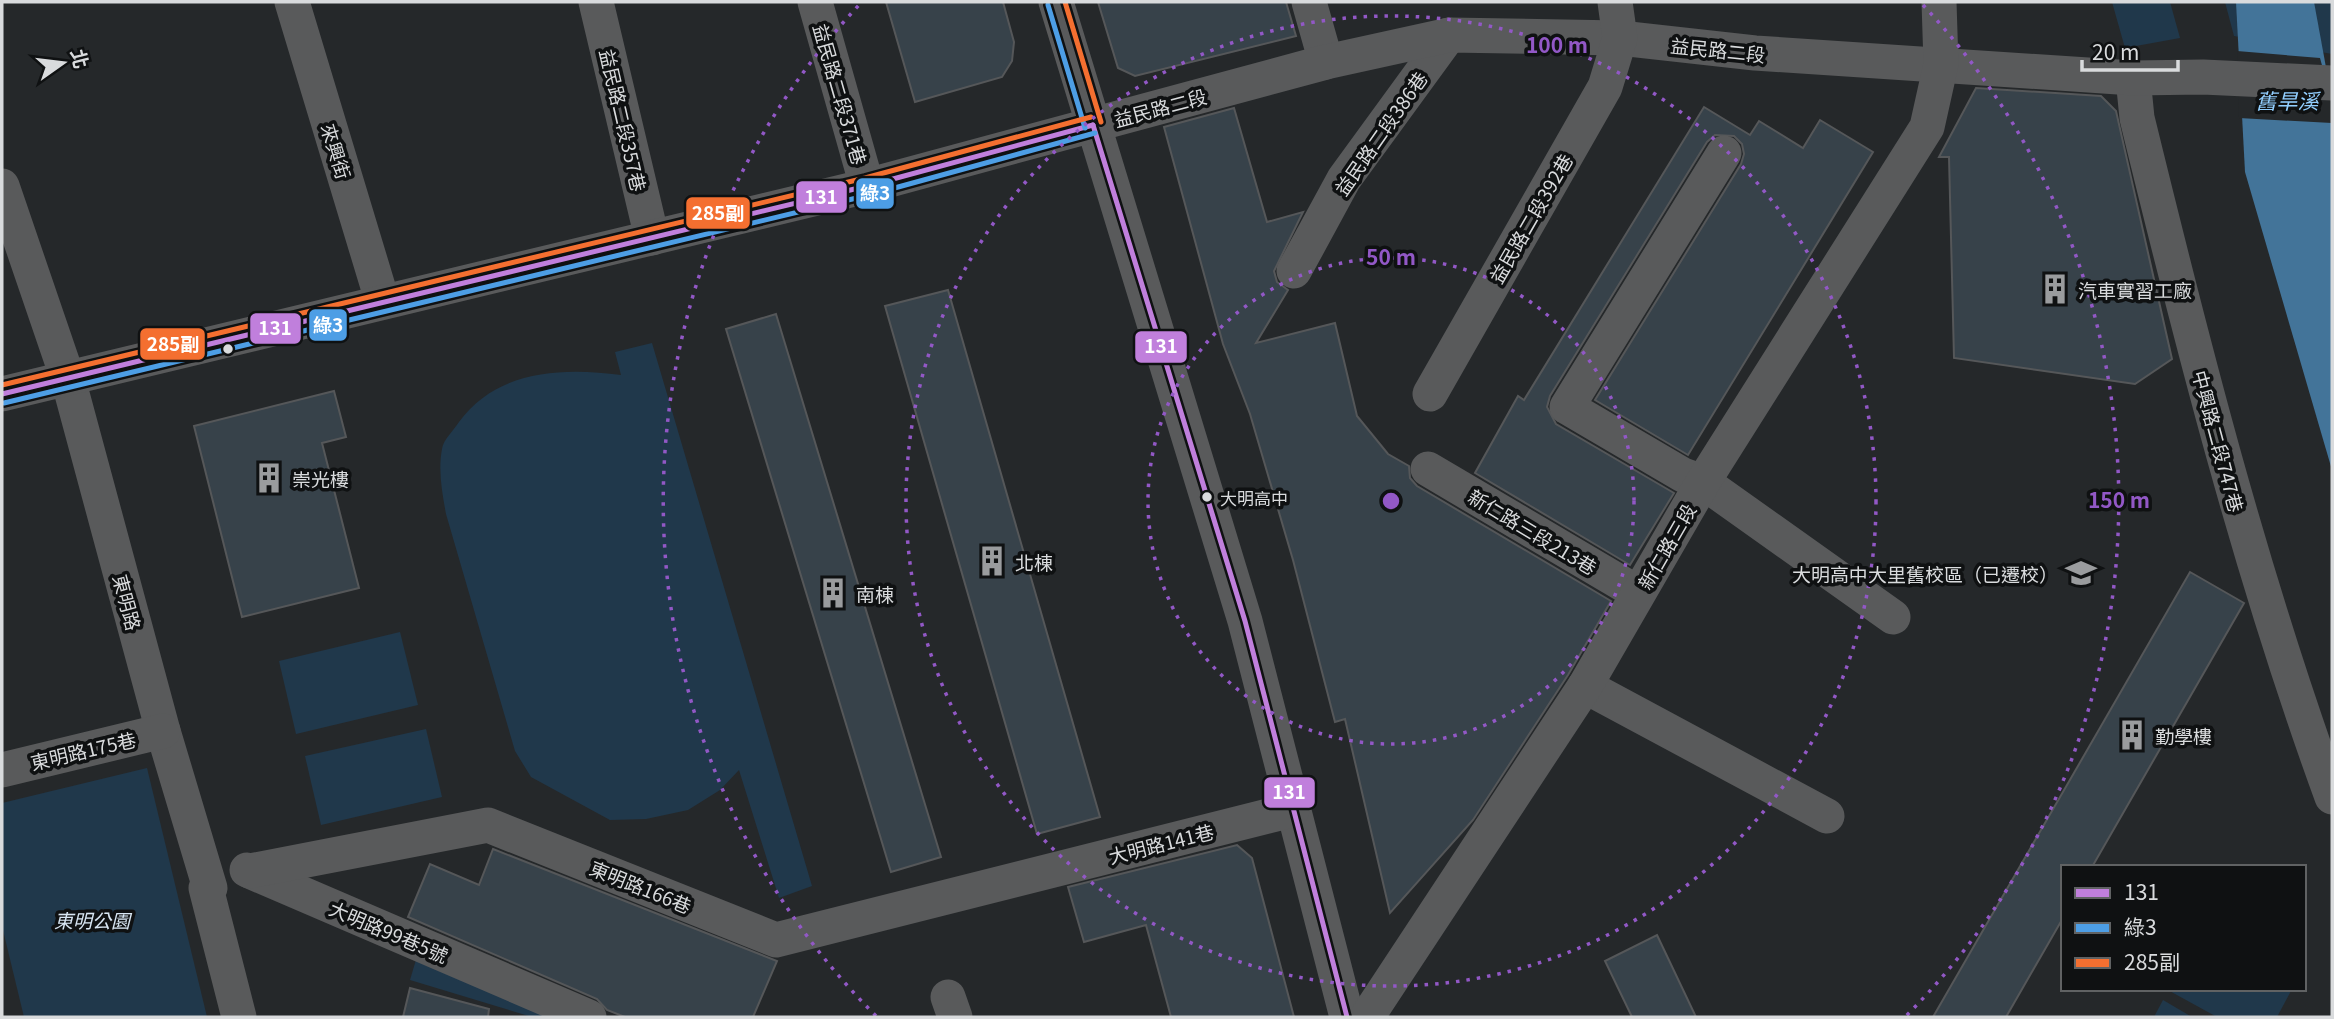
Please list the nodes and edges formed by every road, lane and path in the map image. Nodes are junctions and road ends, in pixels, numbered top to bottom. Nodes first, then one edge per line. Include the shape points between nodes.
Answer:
1 (292, 2) edge
2 (596, 2) edge
3 (815, 2) edge
4 (1056, 2) edge
5 (1309, 2) edge
6 (1615, 2) edge
7 (1939, 2) edge
8 (1449, 35) junction
9 (1620, 38) junction
10 (1326, 62) junction
11 (1941, 64) junction
12 (2133, 78) junction
13 (2332, 83) edge
14 (1093, 125) junction
15 (1724, 153) dead end
16 (2, 186) edge
17 (867, 186) junction
18 (652, 238) junction
19 (1294, 271) dead end
20 (382, 300) junction
21 (68, 379) junction
22 (2, 394) edge
23 (1430, 394) dead end
24 (1428, 469) dead end
25 (1703, 482) junction
26 (1638, 593) junction
27 (1893, 617) dead end
28 (1585, 687) junction
29 (163, 731) junction
30 (2, 770) edge
31 (2332, 797) edge
32 (1292, 810) junction
33 (1827, 816) dead end
34 (250, 871) junction
35 (1031, 876) joint
36 (210, 888) junction
37 (239, 1017) edge
38 (589, 1017) edge
39 (1347, 1017) edge
40 (1367, 1017) edge

1 - 20 street, 來興街
2 - 18 street, 益民路二段357巷
3 - 17 street, 益民路二段371巷
4 - 14 street
5 - 10 street
6 - 9 street
7 - 11 street, 新仁路三段
8 - 9 street, 益民路二段
8 - 10 street, 益民路二段
8 - 19 street, 益民路二段386巷 via 1344,179
9 - 11 street, 益民路二段 via 1755,54
9 - 23 street, 益民路二段392巷 via 1605,88
10 - 14 street, 益民路二段
11 - 12 street, 益民路二段
11 - 25 street, 新仁路三段 via 1927,127
12 - 13 street, 益民路二段
12 - 31 street, 中興路二段747巷 via 2137,118 2195,376
14 - 17 street, 益民路二段
14 - 32 street via 1245,621
15 - 25 street via 1567,407 1683,475
16 - 21 street, 東明路
17 - 18 street, 益民路二段
18 - 20 street, 益民路二段
20 - 21 street, 益民路二段
21 - 22 street, 益民路二段
21 - 29 street, 東明路
24 - 26 street, 新仁路三段213巷
25 - 26 street, 新仁路三段
25 - 27 street
26 - 28 street, 新仁路三段
28 - 33 street
28 - 40 street, 新仁路三段
29 - 30 street, 東明路175巷
29 - 36 street, 東明路
32 - 35 street, 大明路141巷
32 - 39 street
34 - 35 street, 東明路166巷 via 488,825 776,940
34 - 36 street, 大明路99巷5號 via 218,858
34 - 38 street, 大明路99巷5號
36 - 37 street, 東明路 via 206,888

